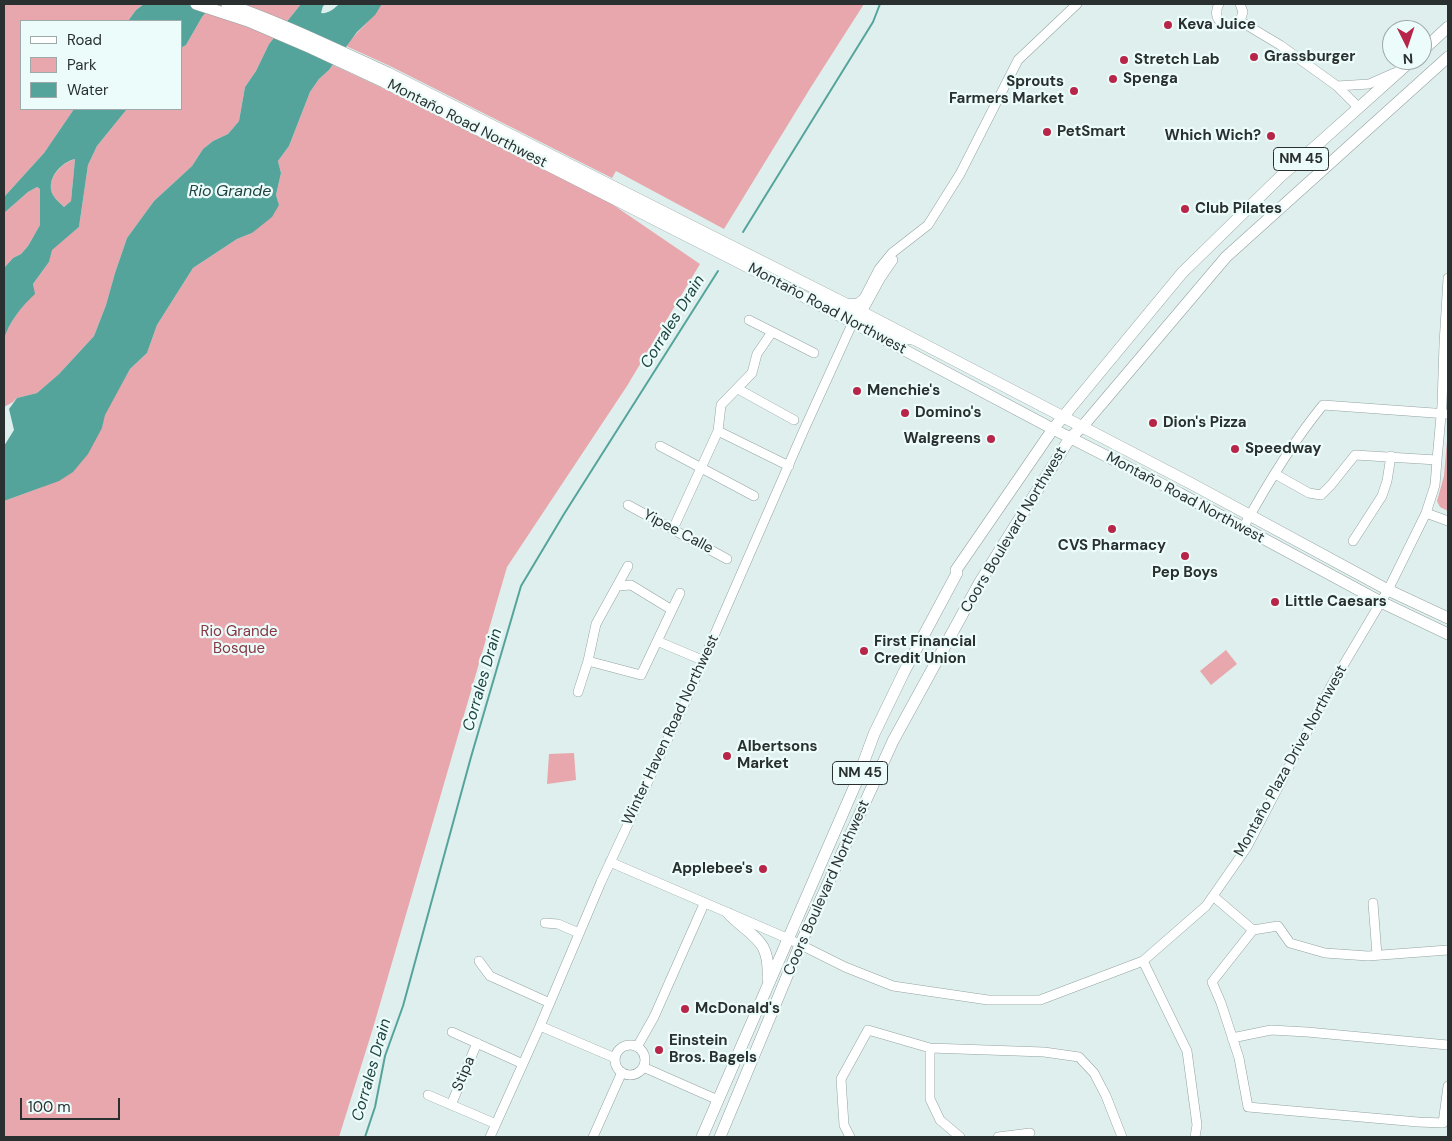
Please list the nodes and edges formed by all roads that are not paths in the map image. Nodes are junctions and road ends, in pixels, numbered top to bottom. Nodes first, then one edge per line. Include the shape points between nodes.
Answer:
1 (196, 4) edge
2 (226, 4) edge
3 (1077, 4) edge
4 (1218, 4) edge
5 (1240, 4) edge
6 (1240, 21) junction
7 (1448, 27) edge
8 (1432, 42) edge
9 (1448, 57) edge
10 (1401, 70) joint
11 (1337, 86) junction
12 (1359, 108) junction
13 (605, 190) junction
14 (897, 250) junction
15 (1448, 278) edge
16 (799, 294) junction
17 (846, 304) junction
18 (862, 312) junction
19 (749, 320) dead end
20 (853, 322) junction
21 (772, 332) junction
22 (916, 340) junction
23 (1446, 344) edge
24 (814, 354) dead end
25 (738, 389) junction
26 (1445, 413) edge
27 (1063, 418) junction
28 (794, 420) dead end
29 (1082, 427) junction
30 (1053, 429) junction
31 (718, 432) junction
32 (1070, 438) junction
33 (660, 446) dead end
34 (1391, 456) junction
35 (1437, 460) junction
36 (789, 466) junction
37 (702, 468) junction
38 (1275, 474) junction
39 (754, 496) dead end
40 (628, 505) dead end
41 (1426, 513) junction
42 (1250, 516) junction
43 (1448, 521) edge
44 (1243, 528) junction
45 (673, 529) junction
46 (1353, 540) dead end
47 (728, 559) dead end
48 (628, 566) dead end
49 (617, 586) junction
50 (1388, 590) junction
51 (680, 593) dead end
52 (1381, 602) junction
53 (672, 610) junction
54 (1448, 618) edge
55 (1448, 634) edge
56 (657, 641) junction
57 (702, 660) junction
58 (588, 661) junction
59 (578, 692) dead end
60 (610, 862) junction
61 (1213, 896) junction
62 (1373, 902) dead end
63 (704, 904) junction
64 (729, 914) junction
65 (545, 923) dead end
66 (1253, 930) junction
67 (580, 933) junction
68 (788, 939) junction
69 (800, 945) junction
70 (1448, 950) edge
71 (1377, 955) junction
72 (479, 961) dead end
73 (1143, 961) junction
74 (768, 987) junction
75 (550, 1004) junction
76 (540, 1026) junction
77 (452, 1032) dead end
78 (1232, 1038) junction
79 (477, 1043) junction
80 (1448, 1045) edge
81 (638, 1047) junction
82 (930, 1048) junction
83 (615, 1058) junction
84 (523, 1064) junction
85 (643, 1067) junction
86 (622, 1072) junction
87 (1448, 1086) edge
88 (428, 1095) dead end
89 (718, 1100) junction
90 (451, 1105) junction
91 (496, 1124) junction
92 (1030, 1133) dead end
93 (849, 1136) edge
94 (490, 1137) edge
95 (593, 1137) edge
96 (702, 1137) edge
97 (720, 1137) edge
98 (838, 1137) edge
99 (960, 1137) edge
100 (998, 1137) edge
101 (1122, 1137) edge
102 (1196, 1137) edge

1 - 13 main road, Montaño Road Northwest via 248,21 311,48
2 - 13 main road, Montaño Road Northwest via 388,73
3 - 14 street via 1018,60 960,174 928,225
4 - 6 street via 1216,14 1219,21 1232,26
5 - 6 street via 1244,12
6 - 11 street
7 - 8 main road
9 - 29 main road, Coors Boulevard Northwest / NM 45 via 1226,257
10 - 11 street via 1369,84
10 - 12 main road, Coors Boulevard Northwest / NM 45
11 - 12 street
12 - 27 main road, Coors Boulevard Northwest / NM 45 via 1280,176 1182,273
13 - 16 main road, Montaño Road Northwest
13 - 17 main road, Montaño Road Northwest
14 - 17 street via 879,269 864,298 858,303
14 - 18 street
15 - 23 street, Montaño Plaza Drive Northwest
16 - 18 street via 820,299 853,314
16 - 20 main road, Montaño Road Northwest
17 - 18 main road, Montaño Road Northwest
18 - 22 main road, Montaño Road Northwest
19 - 21 street
20 - 22 street via 860,319 899,338
20 - 30 main road, Montaño Road Northwest
20 - 36 street, Winter Haven Road Northwest
21 - 24 street
21 - 25 street via 757,354 752,373
22 - 27 main road, Montaño Road Northwest
23 - 26 street, Montaño Plaza Drive Northwest
25 - 28 street
25 - 31 street via 722,405
26 - 35 street, Montaño Plaza Drive Northwest
26 - 38 street via 1323,405
27 - 29 main road, Montaño Road Northwest
27 - 30 main road, Coors Boulevard Northwest / NM 45
29 - 32 main road, Coors Boulevard Northwest / NM 45
29 - 42 main road, Montaño Road Northwest
30 - 32 main road, Montaño Road Northwest
30 - 68 main road, Coors Boulevard Northwest / NM 45 via 956,570 874,734
31 - 36 street
31 - 37 street
32 - 44 main road, Montaño Road Northwest
32 - 69 main road, Coors Boulevard Northwest / NM 45 via 980,582 893,741
33 - 37 street
34 - 35 street
34 - 38 street via 1355,455 1332,486 1321,495 1309,493
34 - 46 street via 1382,496
35 - 41 street, Montaño Plaza Drive Northwest via 1435,486
36 - 57 street, Winter Haven Road Northwest
37 - 39 street
37 - 45 street
38 - 42 street
40 - 45 street, Yipee Calle
41 - 43 street
41 - 50 street, Montaño Plaza Drive Northwest
42 - 44 street
42 - 50 main road, Montaño Road Northwest
44 - 52 main road, Montaño Road Northwest
45 - 47 street, Yipee Calle
48 - 49 street
49 - 53 street via 631,585
49 - 58 street via 596,624
50 - 52 street, Montaño Plaza Drive Northwest
50 - 54 main road, Montaño Road Northwest
51 - 53 street
52 - 55 main road, Montaño Road Northwest
52 - 61 street, Montaño Plaza Drive Northwest via 1331,686 1247,847
53 - 56 street
56 - 57 street
56 - 58 street via 641,675
57 - 60 street, Winter Haven Road Northwest
58 - 59 street
60 - 63 street, Montaño Plaza Drive Northwest
60 - 67 street, Winter Haven Road Northwest
61 - 66 street
61 - 73 street, Montaño Plaza Drive Northwest via 1206,906
62 - 71 street
63 - 64 street, Montaño Plaza Drive Northwest
63 - 81 street
64 - 68 street, Montaño Plaza Drive Northwest
64 - 74 main road via 763,945 769,963
65 - 67 street via 558,924
66 - 71 street via 1278,926 1290,943 1325,954
66 - 78 street via 1212,982
67 - 75 street, Winter Haven Road Northwest
68 - 69 street, Montaño Plaza Drive Northwest
68 - 74 main road, Coors Boulevard Northwest / NM 45
69 - 73 street, Montaño Plaza Drive Northwest via 893,986 988,1000 1040,1000
69 - 97 main road, Coors Boulevard Northwest / NM 45
70 - 71 street
72 - 75 street via 490,976
73 - 102 street via 1188,1050
74 - 89 main road, Coors Boulevard Northwest / NM 45
75 - 76 street, Winter Haven Road Northwest
76 - 83 street
76 - 84 street, Winter Haven Road Northwest
77 - 79 street
78 - 80 street via 1271,1030
78 - 87 street via 1248,1107 1444,1123
79 - 84 street
79 - 90 street, Stipa
81 - 83 street via 623,1047
81 - 85 street via 644,1056
82 - 93 street via 868,1030 841,1079 844,1125
82 - 99 street via 930,1099 940,1120
82 - 101 street via 1044,1052 1079,1057 1094,1073
83 - 86 street via 616,1066
84 - 91 street, Winter Haven Road Northwest
85 - 86 street via 638,1073
85 - 89 street
86 - 95 street
88 - 90 street
89 - 96 main road, Coors Boulevard Northwest / NM 45
90 - 91 street
91 - 94 street, Winter Haven Road Northwest
92 - 100 street
93 - 98 street

